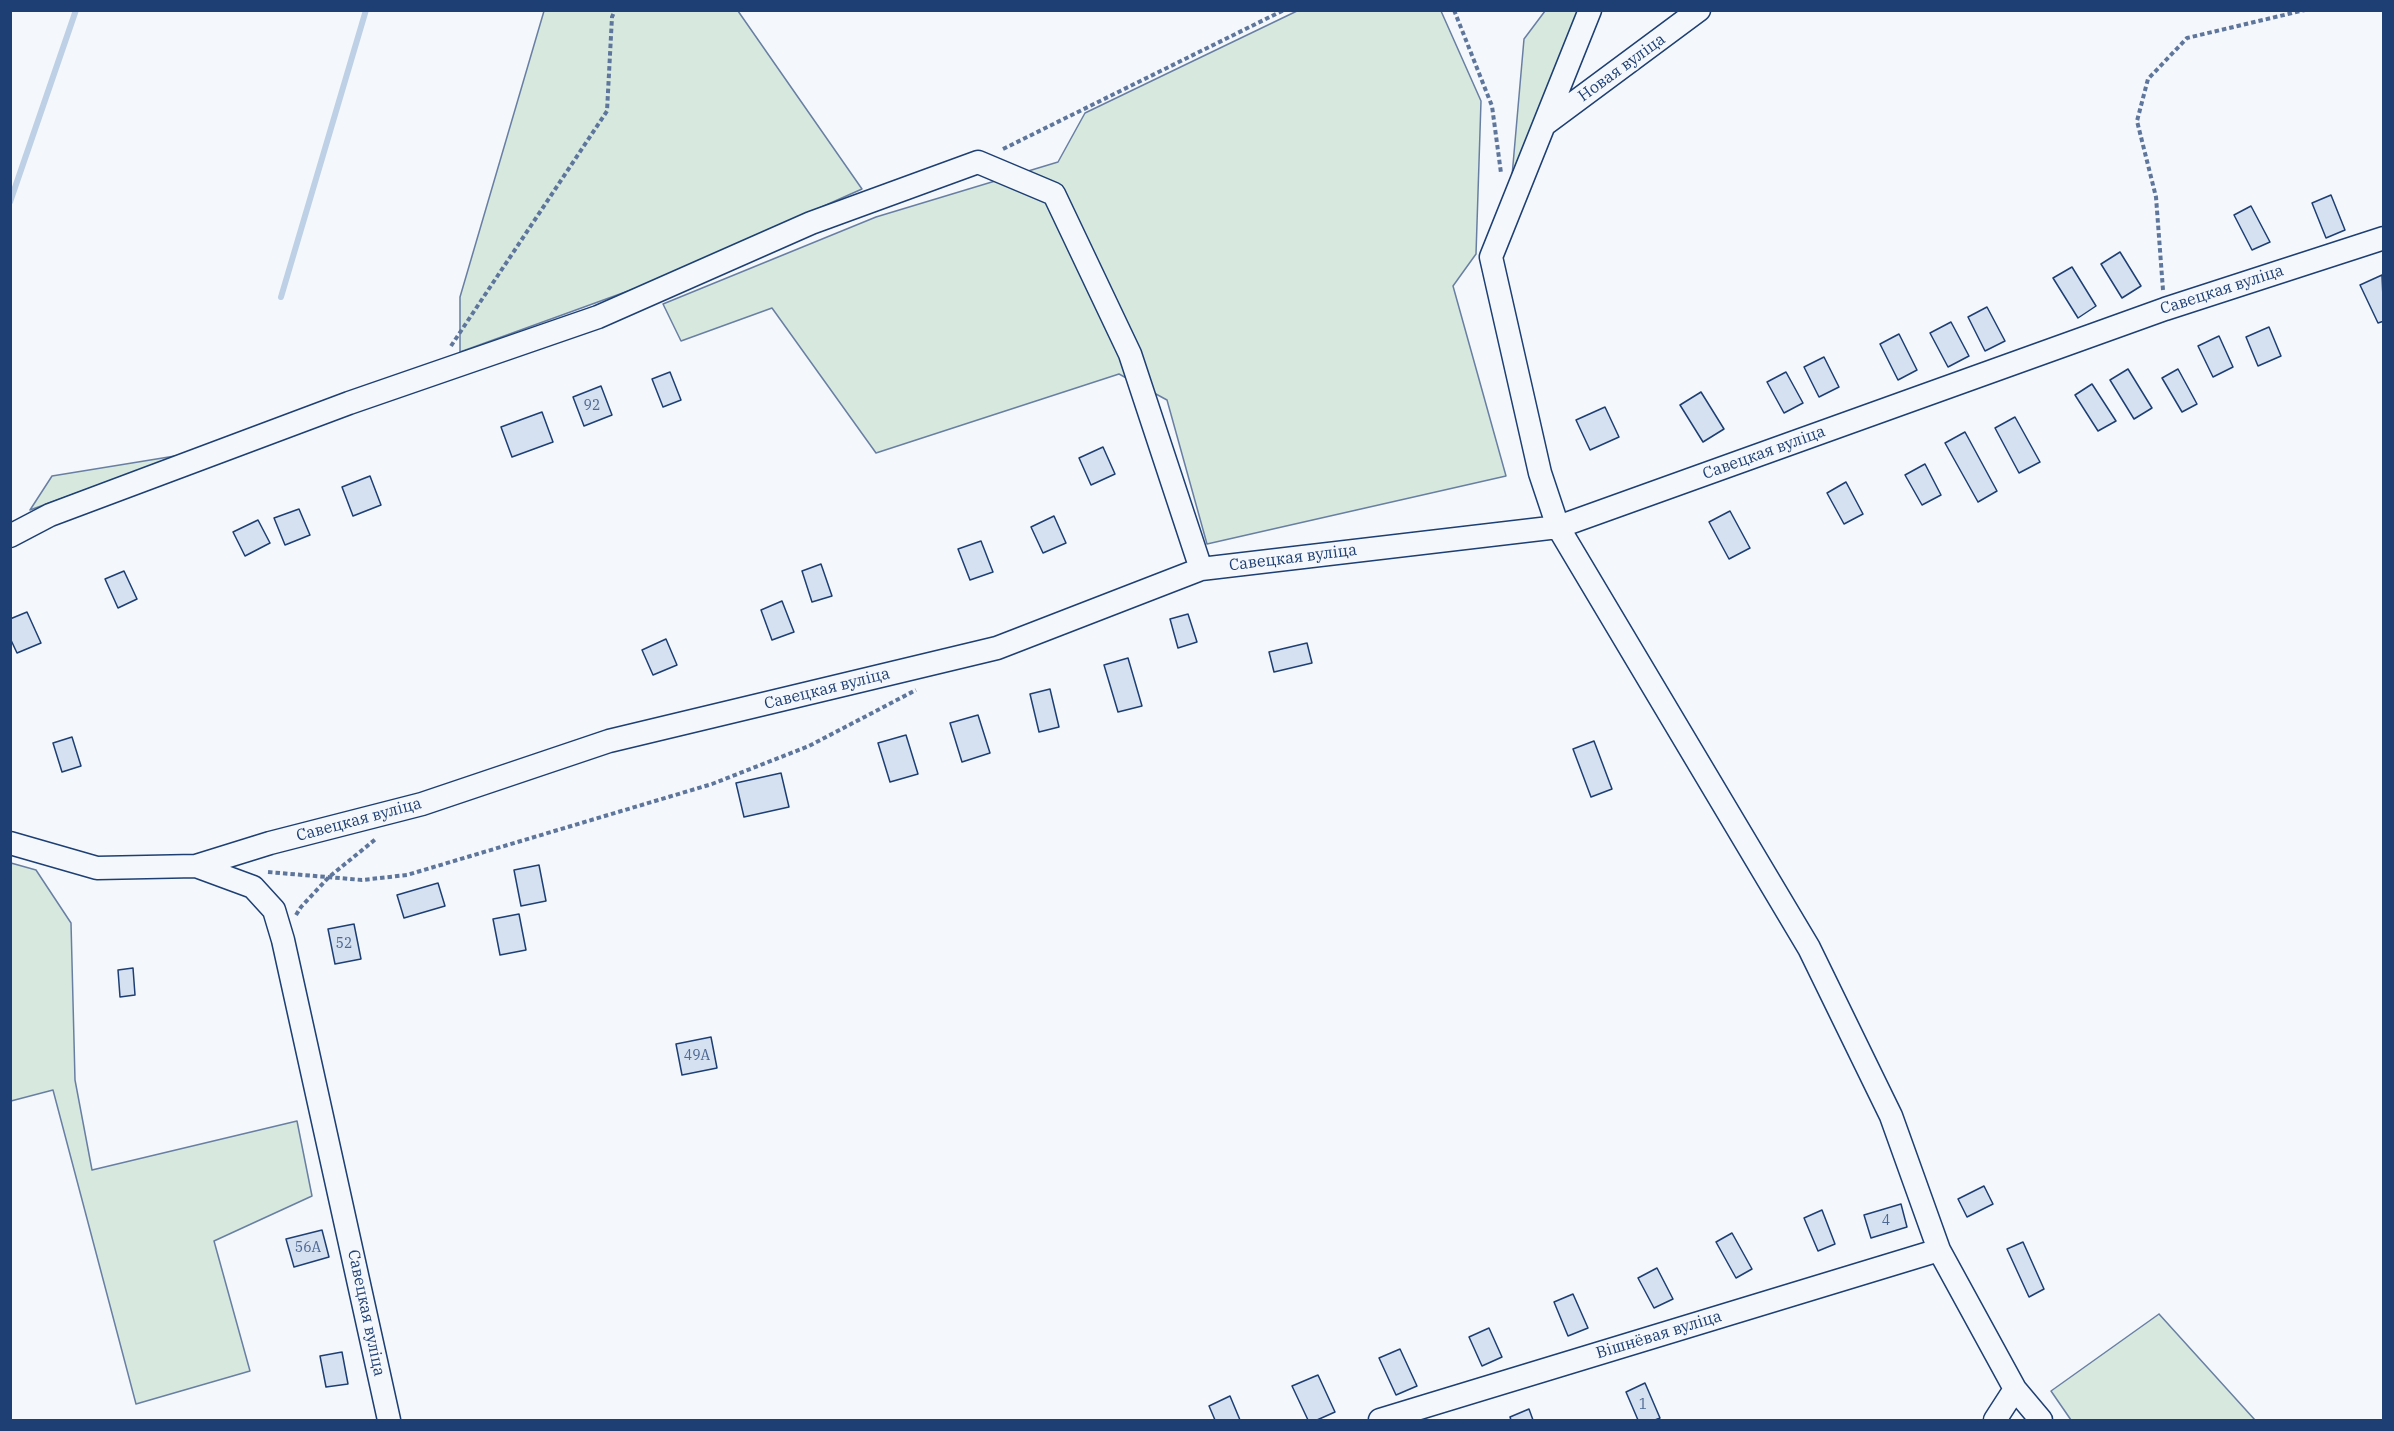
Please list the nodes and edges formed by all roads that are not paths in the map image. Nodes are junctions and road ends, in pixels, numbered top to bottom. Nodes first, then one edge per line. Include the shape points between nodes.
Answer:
1 (1590, 10) edge
2 (1699, 10) edge
3 (1544, 125) junction
4 (2384, 238) edge
5 (1558, 527) junction
6 (10, 536) edge
7 (1201, 569) junction
8 (10, 843) edge
9 (196, 866) junction
10 (1939, 1250) junction
11 (2016, 1389) junction
12 (389, 1420) edge
13 (1380, 1420) edge
14 (1995, 1420) edge
15 (2041, 1420) edge

1 - 3 street
2 - 3 street, Новая вуліца
3 - 5 street via 1491,257 1540,473
4 - 5 street, Савецкая вуліца via 2165,309
5 - 7 street, Савецкая вуліца
5 - 10 street via 1809,948 1891,1116
6 - 7 street via 50,515 598,317 811,224 978,162 1054,194 1130,354
7 - 9 street, Савецкая вуліца via 997,648 609,741 422,804
8 - 9 street, Савецкая вуліца via 97,868
9 - 12 street, Савецкая вуліца via 253,887 274,910
10 - 11 street
10 - 13 street, Вішнёвая вуліца
11 - 14 street
11 - 15 street

